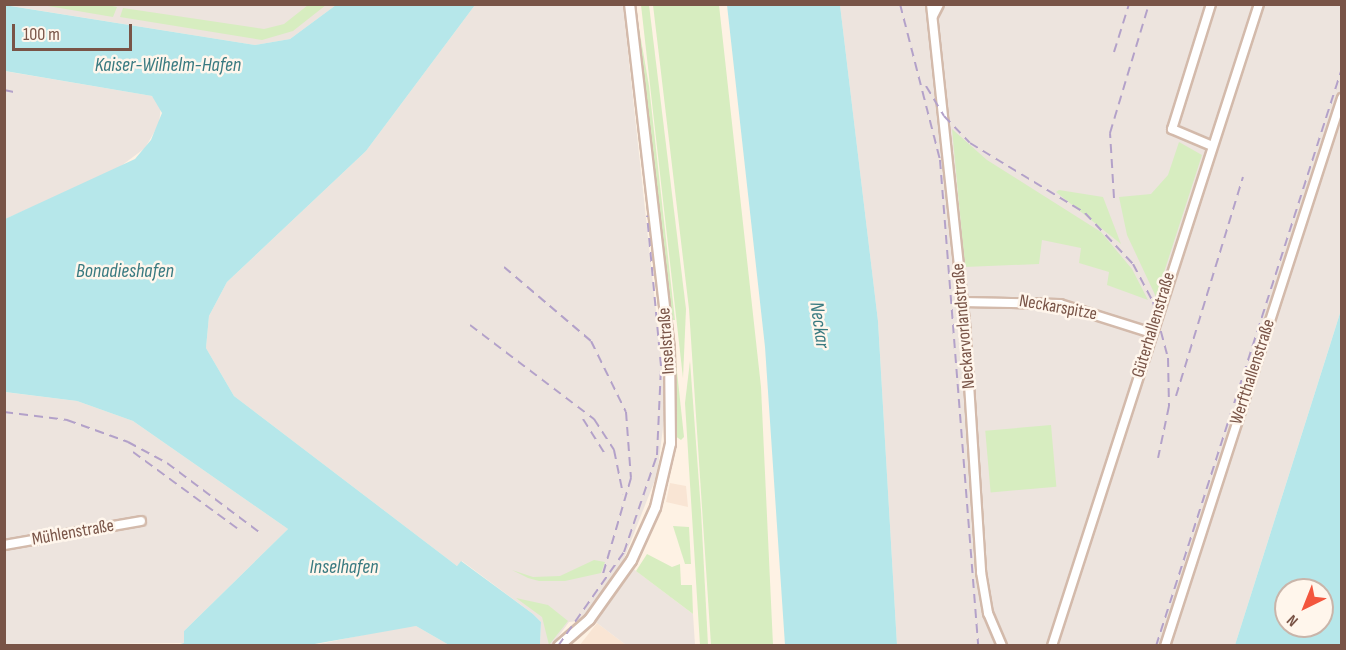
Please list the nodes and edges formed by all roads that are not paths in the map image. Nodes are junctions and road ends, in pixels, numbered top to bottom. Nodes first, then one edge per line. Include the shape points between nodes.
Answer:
1 (629, 4) edge
2 (932, 4) edge
3 (939, 4) edge
4 (1210, 4) edge
5 (1259, 4) edge
6 (933, 16) junction
7 (1341, 98) edge
8 (1212, 146) junction
9 (962, 302) junction
10 (1152, 333) junction
11 (141, 521) dead end
12 (4, 545) edge
13 (558, 645) edge
14 (1002, 645) edge
15 (1052, 645) edge
16 (1165, 645) edge

1 - 13 street, Inselstraße via 669,349 669,443 655,507 631,560 589,619
2 - 6 street, Neckarvorlandstraße
3 - 6 street
4 - 8 street via 1172,129
5 - 8 street, Güterhallenstraße
6 - 9 street, Neckarvorlandstraße
7 - 16 street, Werfthallenstraße
8 - 10 street, Güterhallenstraße
9 - 10 street, Neckarspitze via 1060,304
9 - 14 street, Neckarvorlandstraße via 981,572 988,613
10 - 15 street, Güterhallenstraße
11 - 12 street, Mühlenstraße

